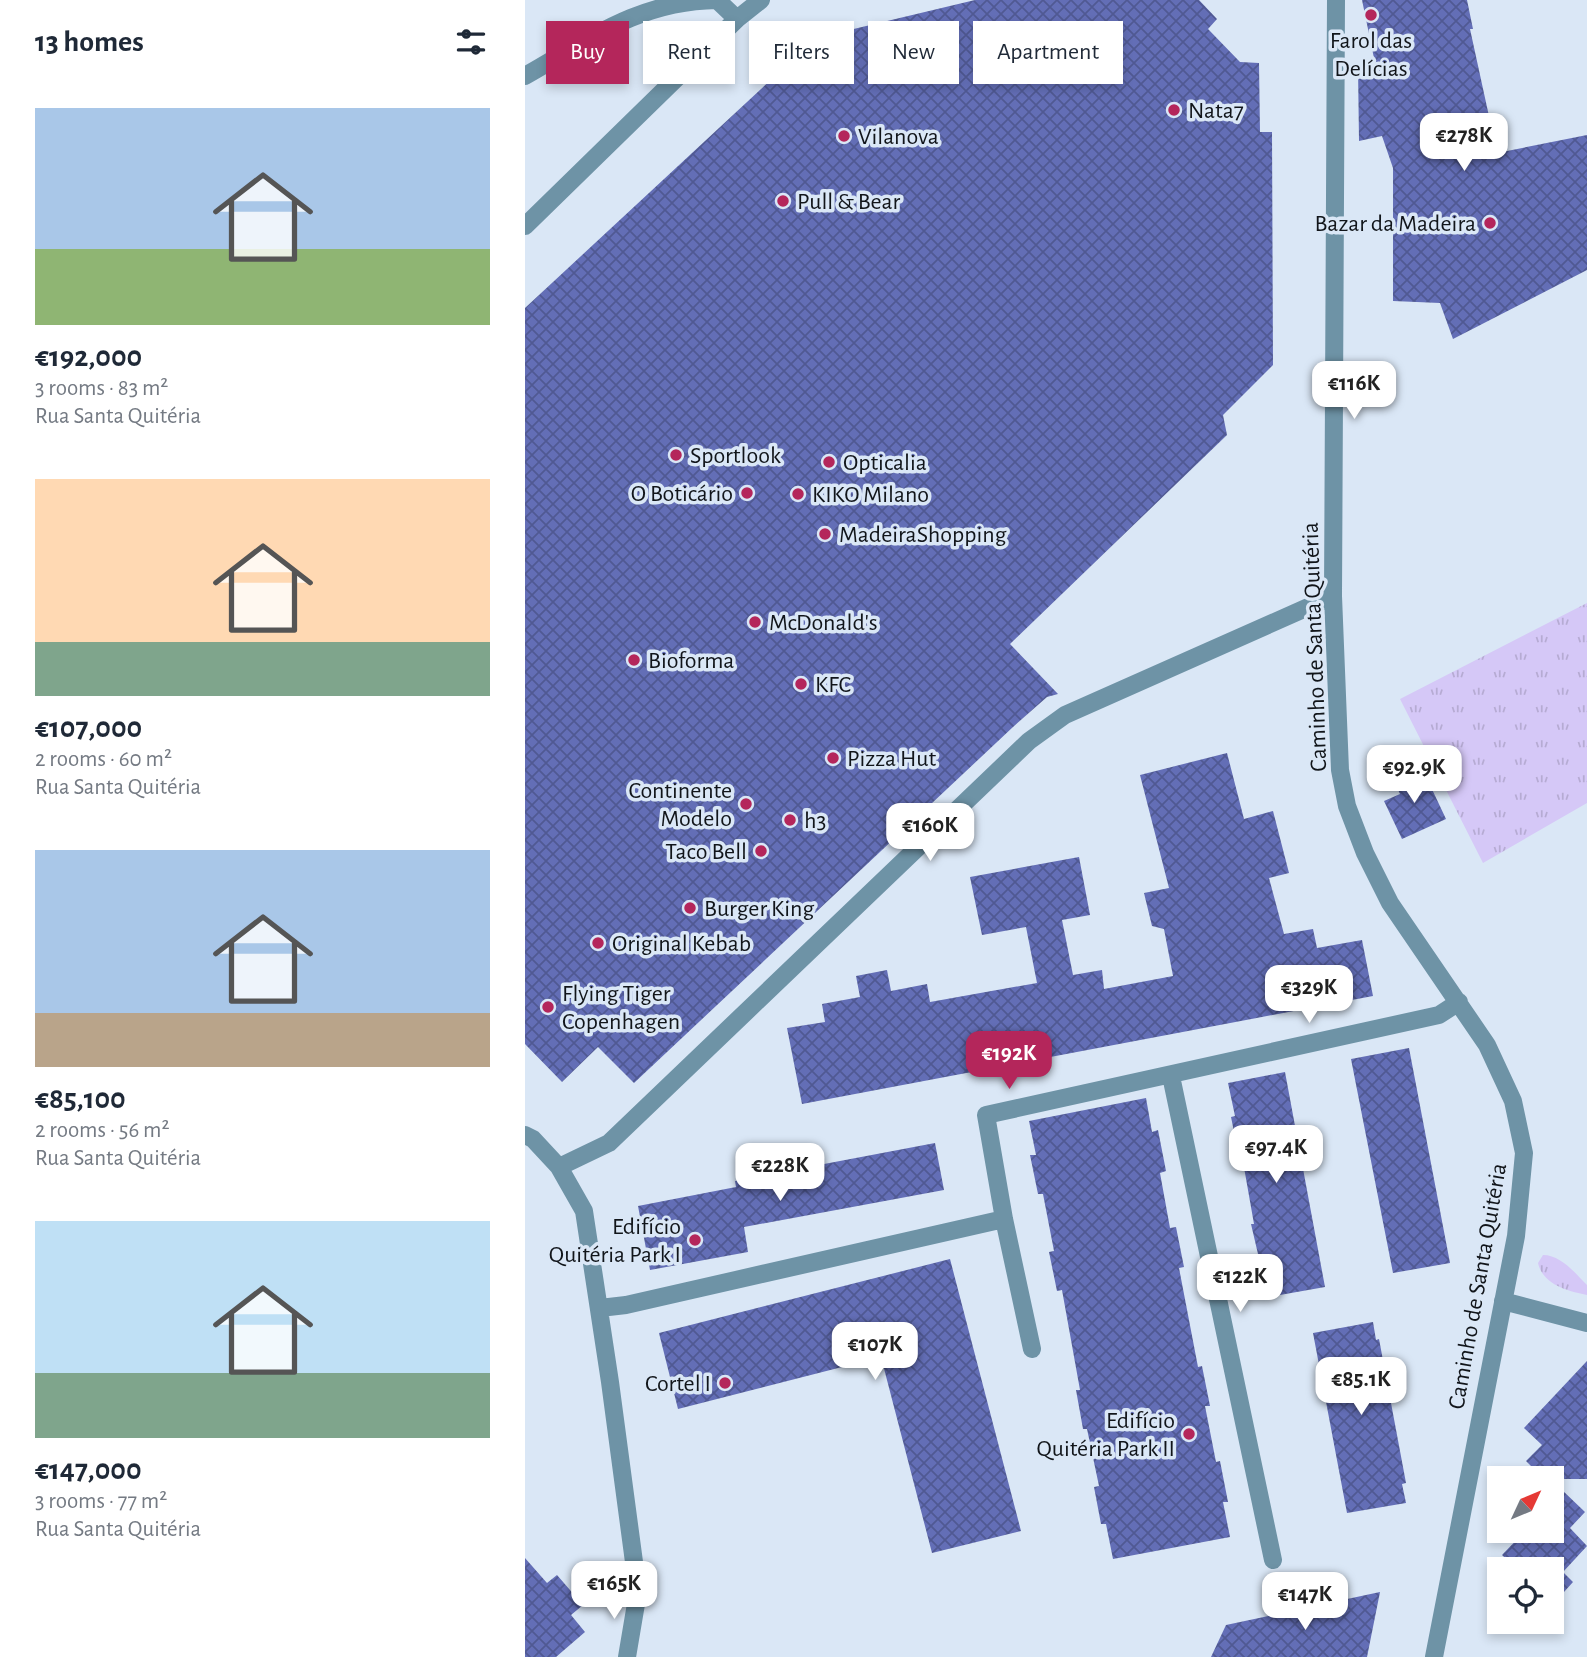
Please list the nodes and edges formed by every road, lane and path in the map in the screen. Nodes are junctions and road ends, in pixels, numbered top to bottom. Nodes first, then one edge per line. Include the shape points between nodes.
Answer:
1 (761, 0) edge
2 (1336, 0) edge
3 (737, 19) junction
4 (525, 76) edge
5 (525, 226) edge
6 (1333, 596) junction
7 (1459, 1002) junction
8 (1171, 1076) junction
9 (525, 1135) edge
10 (559, 1167) junction
11 (1005, 1219) junction
12 (1503, 1301) junction
13 (600, 1308) junction
14 (1587, 1323) edge
15 (1032, 1349) dead end
16 (1273, 1560) dead end
17 (627, 1657) edge
18 (1434, 1657) edge

1 - 3 street
2 - 6 street, Caminho de Santa Quitéria
3 - 4 street via 717,0 687,0 630,17
3 - 5 street
6 - 7 street, Caminho de Santa Quitéria via 1340,771 1347,806 1390,902
6 - 10 street via 1065,715 1029,741 609,1143
7 - 8 street via 1439,1015
7 - 12 street, Caminho de Santa Quitéria via 1487,1045 1513,1101 1524,1153 1516,1236
8 - 11 street via 986,1115
8 - 16 street
9 - 10 street
10 - 13 street via 584,1211
11 - 13 street
11 - 15 street
12 - 14 street
12 - 18 street, Caminho de Santa Quitéria
13 - 17 street via 638,1592

